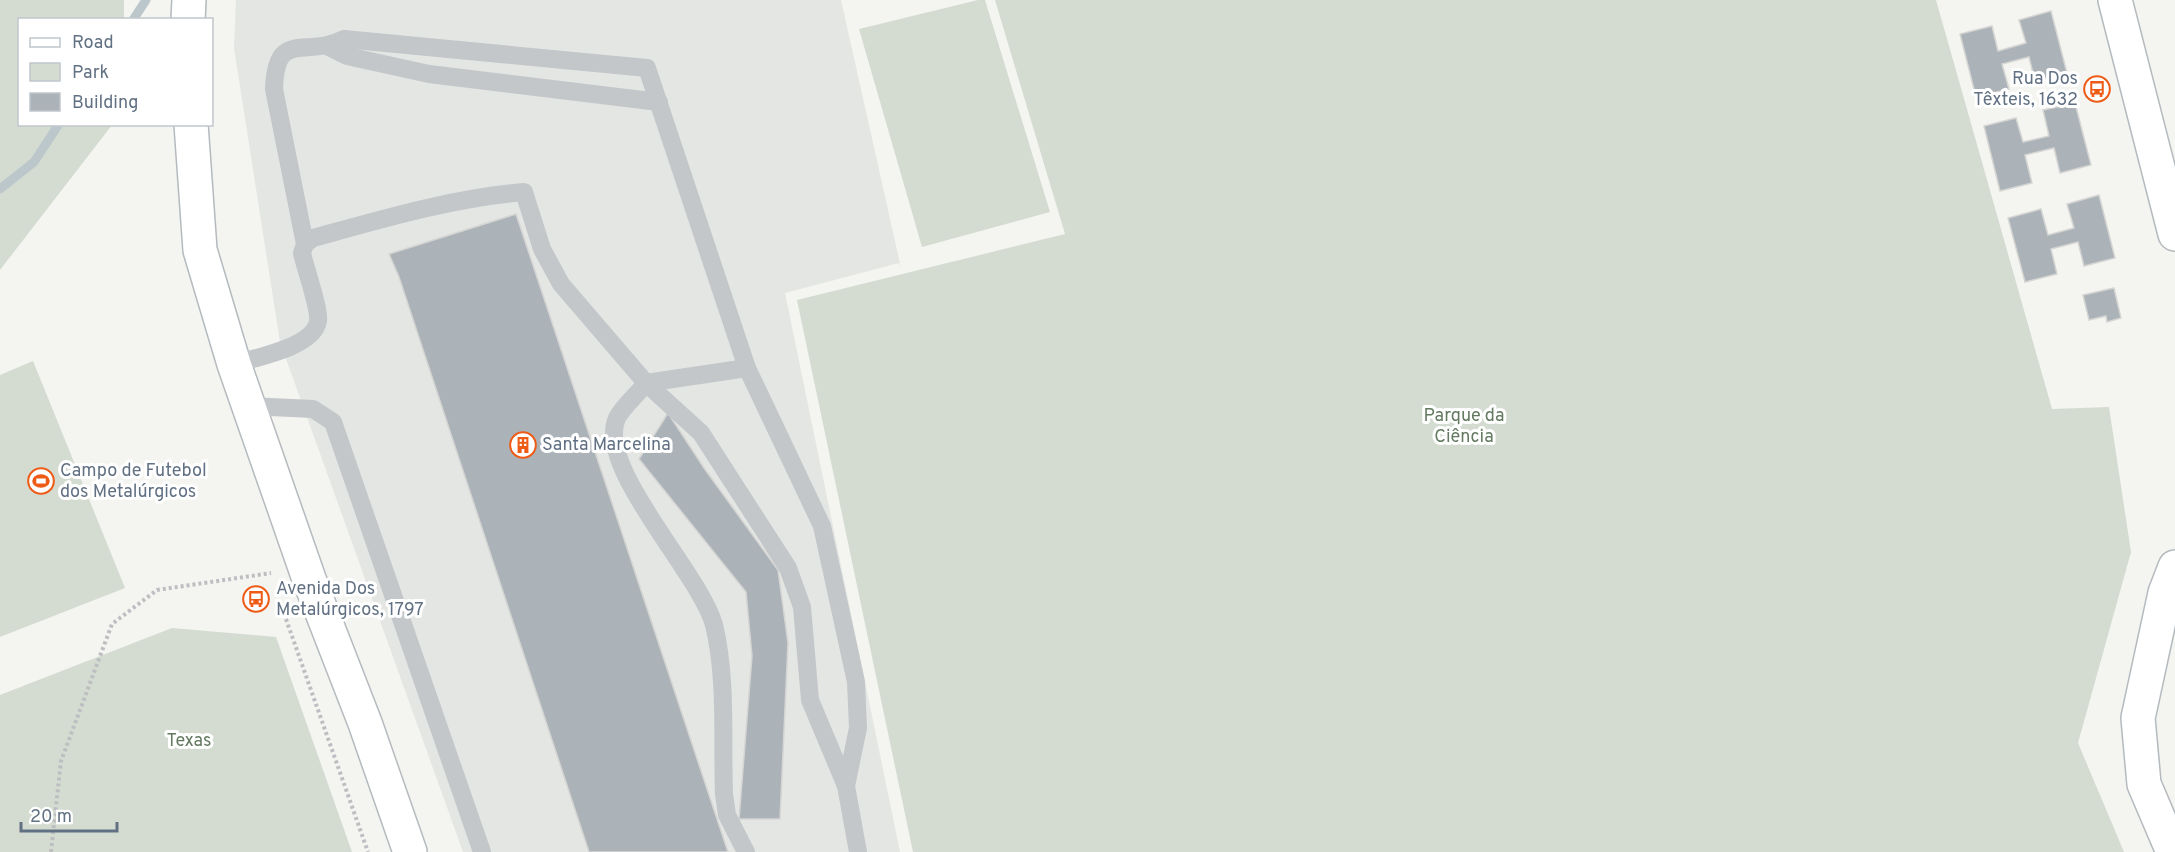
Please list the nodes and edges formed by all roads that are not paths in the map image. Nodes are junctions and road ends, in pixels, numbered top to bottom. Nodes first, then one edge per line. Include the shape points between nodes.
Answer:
1 (189, 0) edge
2 (2115, 0) edge
3 (188, 18) edge
4 (340, 48) junction
5 (659, 102) junction
6 (191, 126) edge
7 (2175, 234) edge
8 (305, 244) junction
9 (234, 364) junction
10 (747, 368) junction
11 (646, 383) junction
12 (249, 406) junction
13 (2175, 567) edge
14 (846, 786) junction
15 (410, 852) edge
16 (482, 852) edge
17 (746, 852) edge
18 (858, 852) edge
19 (2173, 852) edge

1 - 3 main road
2 - 7 main road
4 - 5 lane via 429,74
4 - 5 lane via 647,68
4 - 8 lane via 296,47 282,54 275,66 274,89
5 - 10 lane
6 - 9 main road via 200,250
8 - 9 lane via 302,253 318,321 313,334 287,349
8 - 11 lane via 313,238 374,222 488,195 524,192 542,249 561,284
9 - 12 main road
10 - 11 lane
10 - 14 lane via 822,526 856,682 858,728
11 - 14 lane via 701,433 788,568 802,607 810,700
11 - 17 lane via 617,418 614,438 619,464 713,622 720,655 723,794 727,815
12 - 15 main road
12 - 16 lane via 313,409 333,422
13 - 19 main road via 2164,593 2138,718 2144,784
14 - 18 lane

